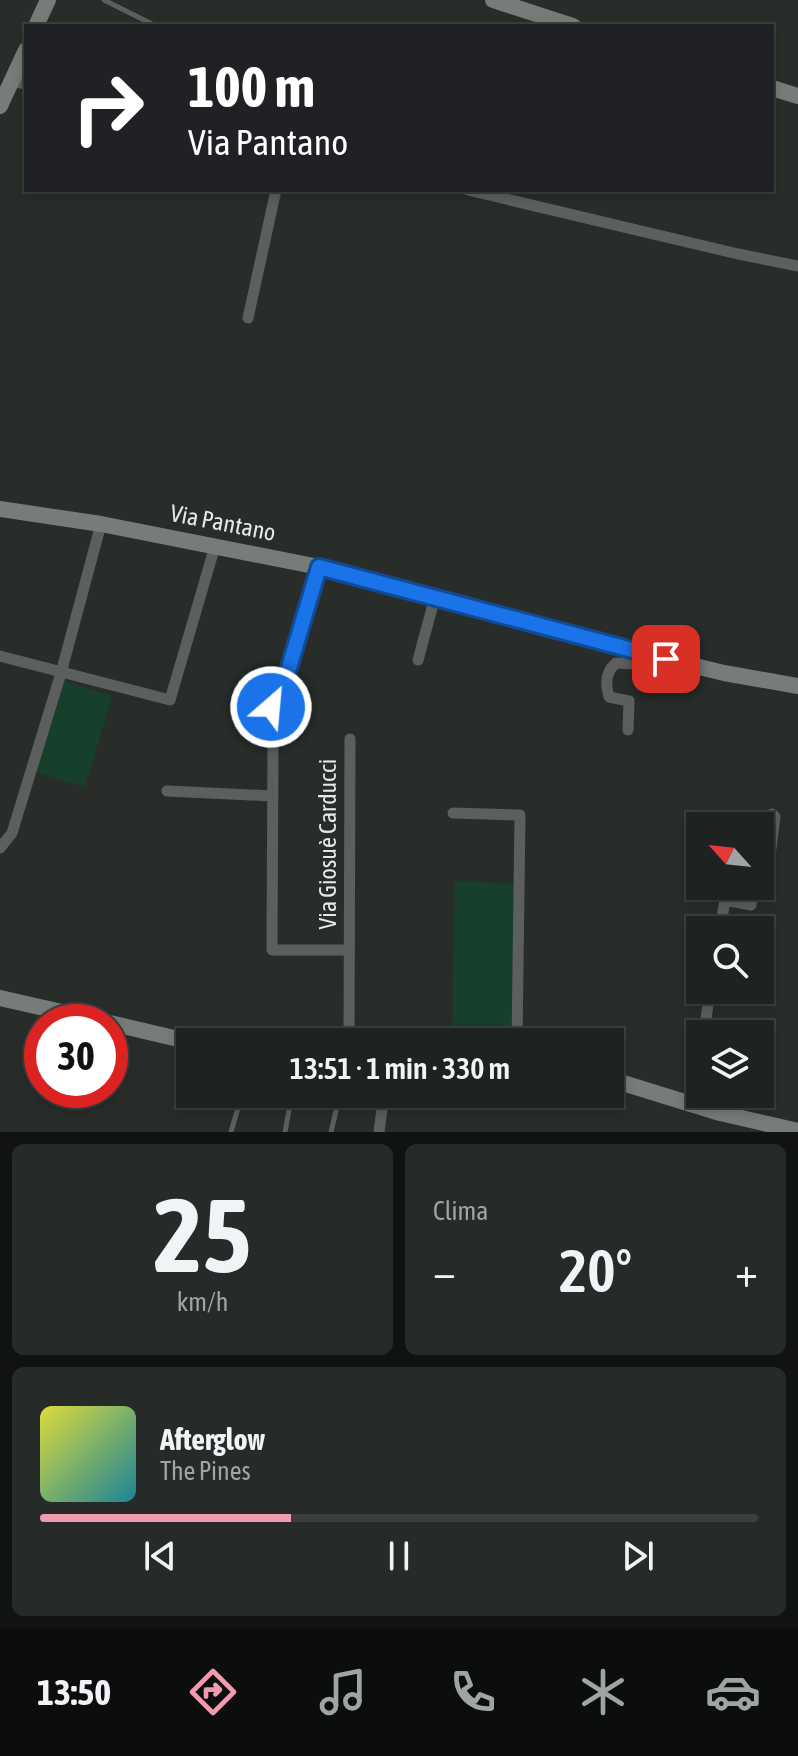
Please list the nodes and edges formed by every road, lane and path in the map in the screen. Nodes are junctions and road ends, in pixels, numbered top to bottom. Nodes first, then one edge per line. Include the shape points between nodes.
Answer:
1 (48, 0) edge
2 (104, 0) edge
3 (493, 0) edge
4 (37, 24) edge
5 (152, 24) edge
6 (567, 24) edge
7 (24, 55) edge
8 (12, 83) edge
9 (774, 89) edge
10 (798, 96) edge
11 (0, 106) edge
12 (276, 192) edge
13 (476, 192) edge
14 (798, 266) edge
15 (248, 318) dead end
16 (0, 509) edge
17 (101, 524) junction
18 (215, 546) junction
19 (319, 567) junction
20 (435, 597) junction
21 (0, 656) edge
22 (666, 659) junction
23 (418, 660) dead end
24 (61, 673) junction
25 (798, 686) edge
26 (249, 707) dead end
27 (628, 730) dead end
28 (350, 739) dead end
29 (273, 740) dead end
30 (167, 791) dead end
31 (273, 796) junction
32 (453, 813) dead end
33 (0, 848) edge
34 (725, 900) edge
35 (752, 900) edge
36 (349, 950) junction
37 (0, 998) edge
38 (27, 1004) edge
39 (128, 1027) edge
40 (349, 1028) edge
41 (517, 1028) edge
42 (176, 1038) edge
43 (624, 1083) edge
44 (686, 1102) edge
45 (238, 1108) edge
46 (289, 1108) edge
47 (337, 1108) edge
48 (382, 1108) edge
49 (705, 1108) edge
50 (798, 1131) edge
51 (231, 1132) edge
52 (285, 1132) edge
53 (331, 1132) edge
54 (379, 1132) edge

1 - 4 street
2 - 5 lane
3 - 6 street
7 - 8 street
8 - 11 street
9 - 10 street
12 - 15 street
13 - 14 street
16 - 17 street, Via Pantano
17 - 18 street, Via Pantano
17 - 24 street
18 - 19 street, Via Pantano
18 - 24 street via 170,700
19 - 20 street, Via Pantano
19 - 26 street via 280,698 271,707
20 - 22 street, Via Pantano
20 - 23 street
21 - 24 street
22 - 25 street, Via Pantano
22 - 27 street via 655,665 616,663 610,668 605,684 609,697 629,701
24 - 33 street via 12,833
28 - 36 street, Via Giosuè Carducci
29 - 31 street, Via Giosuè Carducci
30 - 31 street
31 - 36 street, Via Giosuè Carducci via 272,950
32 - 41 street via 520,815
34 - 35 street via 751,905
36 - 40 street, Via Giosuè Carducci
37 - 38 street
39 - 42 street
43 - 44 street
45 - 51 lane
46 - 52 lane
47 - 53 lane
48 - 54 street
49 - 50 street

